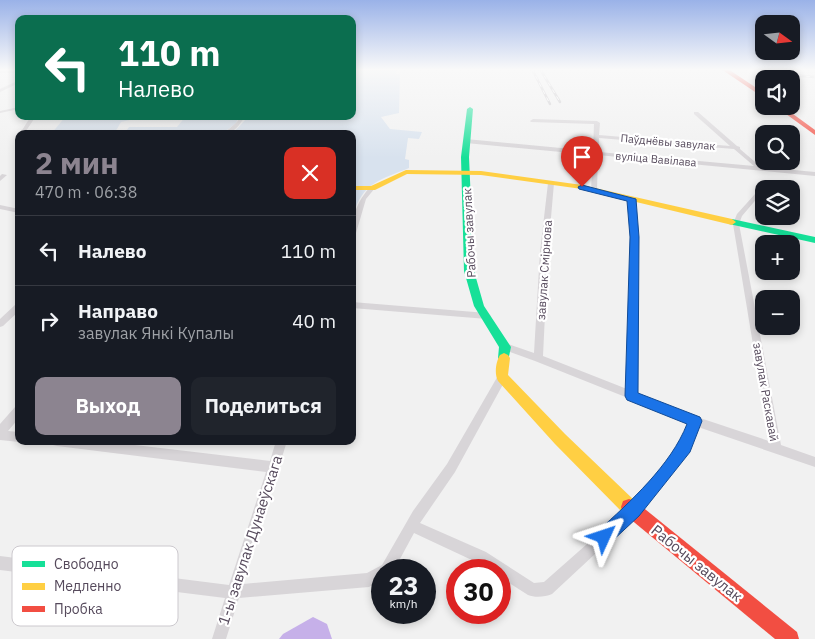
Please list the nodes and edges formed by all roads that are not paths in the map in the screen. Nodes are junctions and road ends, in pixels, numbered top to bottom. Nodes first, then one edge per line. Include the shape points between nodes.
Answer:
1 (15, 109) edge
2 (470, 110) dead end
3 (0, 112) edge
4 (696, 113) dead end
5 (790, 115) edge
6 (241, 120) edge
7 (533, 121) dead end
8 (596, 123) joint
9 (230, 130) edge
10 (815, 133) edge
11 (597, 136) junction
12 (466, 141) junction
13 (738, 148) junction
14 (596, 153) junction
15 (755, 163) edge
16 (755, 168) edge
17 (778, 170) edge
18 (466, 172) junction
19 (815, 174) edge
20 (551, 183) junction
21 (356, 188) edge
22 (372, 188) junction
23 (594, 190) junction
24 (755, 196) edge
25 (631, 199) junction
26 (0, 208) edge
27 (15, 210) edge
28 (356, 221) edge
29 (736, 224) junction
30 (815, 240) edge
31 (356, 305) edge
32 (15, 310) edge
33 (487, 316) junction
34 (0, 324) edge
35 (505, 347) junction
36 (538, 358) junction
37 (502, 377) junction
38 (632, 396) junction
39 (15, 415) edge
40 (695, 421) junction
41 (0, 433) edge
42 (15, 436) edge
43 (90, 445) edge
44 (281, 445) edge
45 (776, 448) junction
46 (815, 462) edge
47 (273, 467) junction
48 (633, 511) junction
49 (412, 526) junction
50 (393, 559) edge
51 (371, 579) edge
52 (178, 585) edge
53 (232, 592) junction
54 (219, 639) edge
55 (790, 639) edge

1 - 3 street
2 - 12 street, Рабочы завулак
4 - 13 street
5 - 10 street
6 - 9 street
7 - 8 street
8 - 11 street
11 - 13 street, Паўднёвы завулак
11 - 14 street
12 - 14 street, вуліца Вавілава
12 - 18 street, Рабочы завулак
13 - 15 street
14 - 16 street, вуліца Вавілава
14 - 23 street
17 - 19 street, вуліца Вавілава
18 - 20 street
18 - 22 street via 406,172
18 - 33 street, Рабочы завулак via 469,272 473,293
20 - 23 street
20 - 36 street, завулак Смірнова
21 - 22 street
22 - 28 street via 363,199
23 - 25 street
24 - 29 street via 739,215
25 - 29 street
25 - 38 street via 635,237
26 - 27 street
29 - 30 street
29 - 45 street, завулак Раскавай
31 - 33 street
32 - 34 street
33 - 35 street, Рабочы завулак
35 - 36 street
35 - 37 street
36 - 38 street
37 - 48 street, Рабочы завулак
37 - 49 street via 451,468
38 - 40 street
39 - 41 street
40 - 45 street
40 - 48 street via 685,448
41 - 42 street
43 - 47 street
44 - 47 street, 1-ы завулак Дунаеўскага
45 - 46 street
47 - 53 street, 1-ы завулак Дунаеўскага
48 - 49 street via 547,589 533,590 481,557
48 - 55 street, Рабочы завулак
49 - 50 street
51 - 53 street
52 - 53 street
53 - 54 street, 1-ы завулак Дунаеўскага

